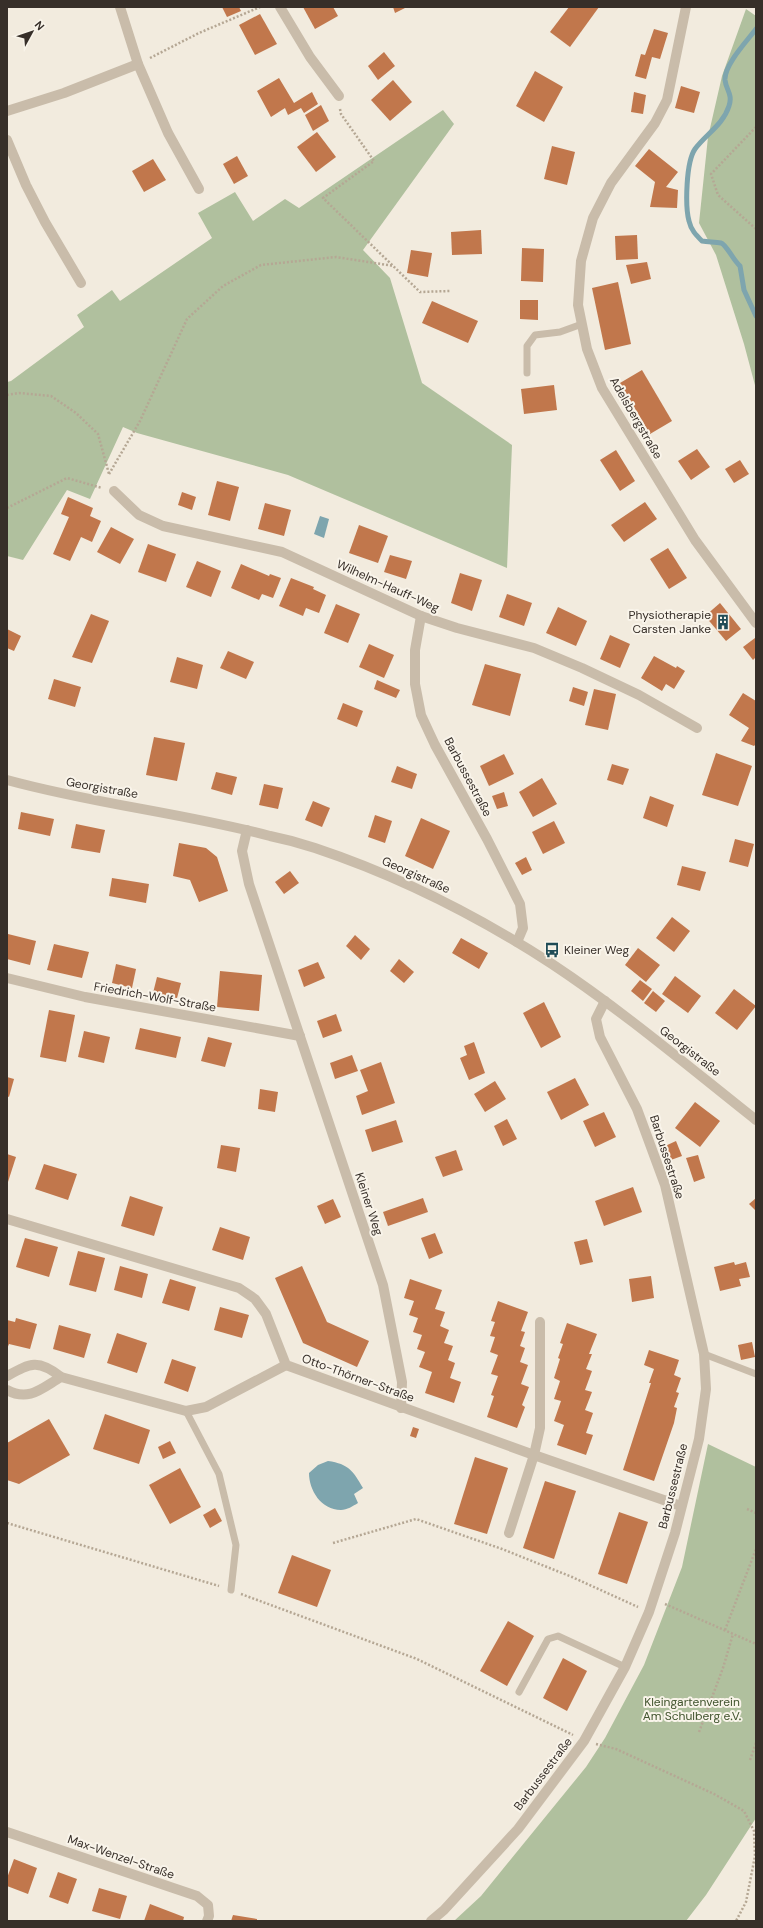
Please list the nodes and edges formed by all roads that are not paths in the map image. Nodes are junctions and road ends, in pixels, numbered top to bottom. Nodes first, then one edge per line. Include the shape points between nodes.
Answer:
1 (120, 7) edge
2 (280, 7) edge
3 (686, 7) edge
4 (138, 64) junction
5 (339, 96) road end
6 (7, 111) edge
7 (7, 140) edge
8 (199, 189) dead end
9 (81, 282) dead end
10 (582, 324) junction
11 (527, 372) dead end
12 (114, 491) road end
13 (421, 616) junction
14 (756, 623) edge
15 (697, 728) dead end
16 (7, 780) edge
17 (247, 830) junction
18 (517, 942) junction
19 (7, 978) edge
20 (605, 1001) junction
21 (300, 1036) junction
22 (756, 1120) edge
23 (7, 1219) edge
24 (540, 1322) dead end
25 (704, 1354) junction
26 (286, 1365) junction
27 (756, 1374) edge
28 (7, 1376) edge
29 (61, 1377) junction
30 (7, 1390) edge
31 (401, 1408) junction
32 (186, 1411) junction
33 (534, 1455) junction
34 (681, 1506) junction
35 (509, 1533) dead end
36 (231, 1590) road end
37 (625, 1667) junction
38 (519, 1692) dead end
39 (7, 1832) edge
40 (207, 1921) edge
41 (430, 1921) edge

1 - 4 street
2 - 5 street via 310,57
3 - 10 street, Adelsbergstraße via 667,100 655,123 611,183 593,218 581,260 578,305
4 - 6 street via 64,93
4 - 8 street via 168,133
7 - 9 street via 45,222
10 - 11 lane via 560,332 536,335 527,346
10 - 14 street, Adelsbergstraße via 587,349 602,388 695,540
12 - 13 street, Wilhelm-Hauff-Weg via 139,515 163,526 282,552
13 - 15 street, Wilhelm-Hauff-Weg via 534,648 639,695
13 - 18 street, Barbussestraße via 415,650 415,684 422,715 435,745 520,904 523,928
16 - 17 street, Georgistraße via 64,795 203,819
17 - 18 street, Georgistraße via 314,847 391,877 456,907
17 - 21 street, Kleiner Weg via 242,851 249,884
18 - 20 street, Georgistraße
19 - 21 street, Friedrich-Wolf-Straße via 85,997
20 - 22 street, Georgistraße
20 - 25 street, Barbussestraße via 596,1019 600,1037 637,1109 665,1184
21 - 31 street, Kleiner Weg via 383,1286 402,1382
23 - 26 street, Otto-Thörner-Straße via 239,1288 255,1299 266,1314
24 - 33 street via 540,1428
25 - 27 lane
25 - 34 street, Barbussestraße via 706,1389 700,1432
26 - 31 street, Otto-Thörner-Straße
26 - 32 street via 206,1407
28 - 29 street via 27,1365 37,1364 51,1369
29 - 30 street via 29,1395 17,1395
29 - 32 street
31 - 33 street, Otto-Thörner-Straße
32 - 36 lane via 219,1474 236,1545
33 - 34 street, Otto-Thörner-Straße
33 - 35 street
34 - 37 street, Barbussestraße via 675,1533 649,1612
37 - 38 lane via 558,1636 548,1640
37 - 41 street, Barbussestraße via 584,1741 518,1829 444,1910
39 - 40 street, Max-Wenzel-Straße via 197,1896 208,1905

